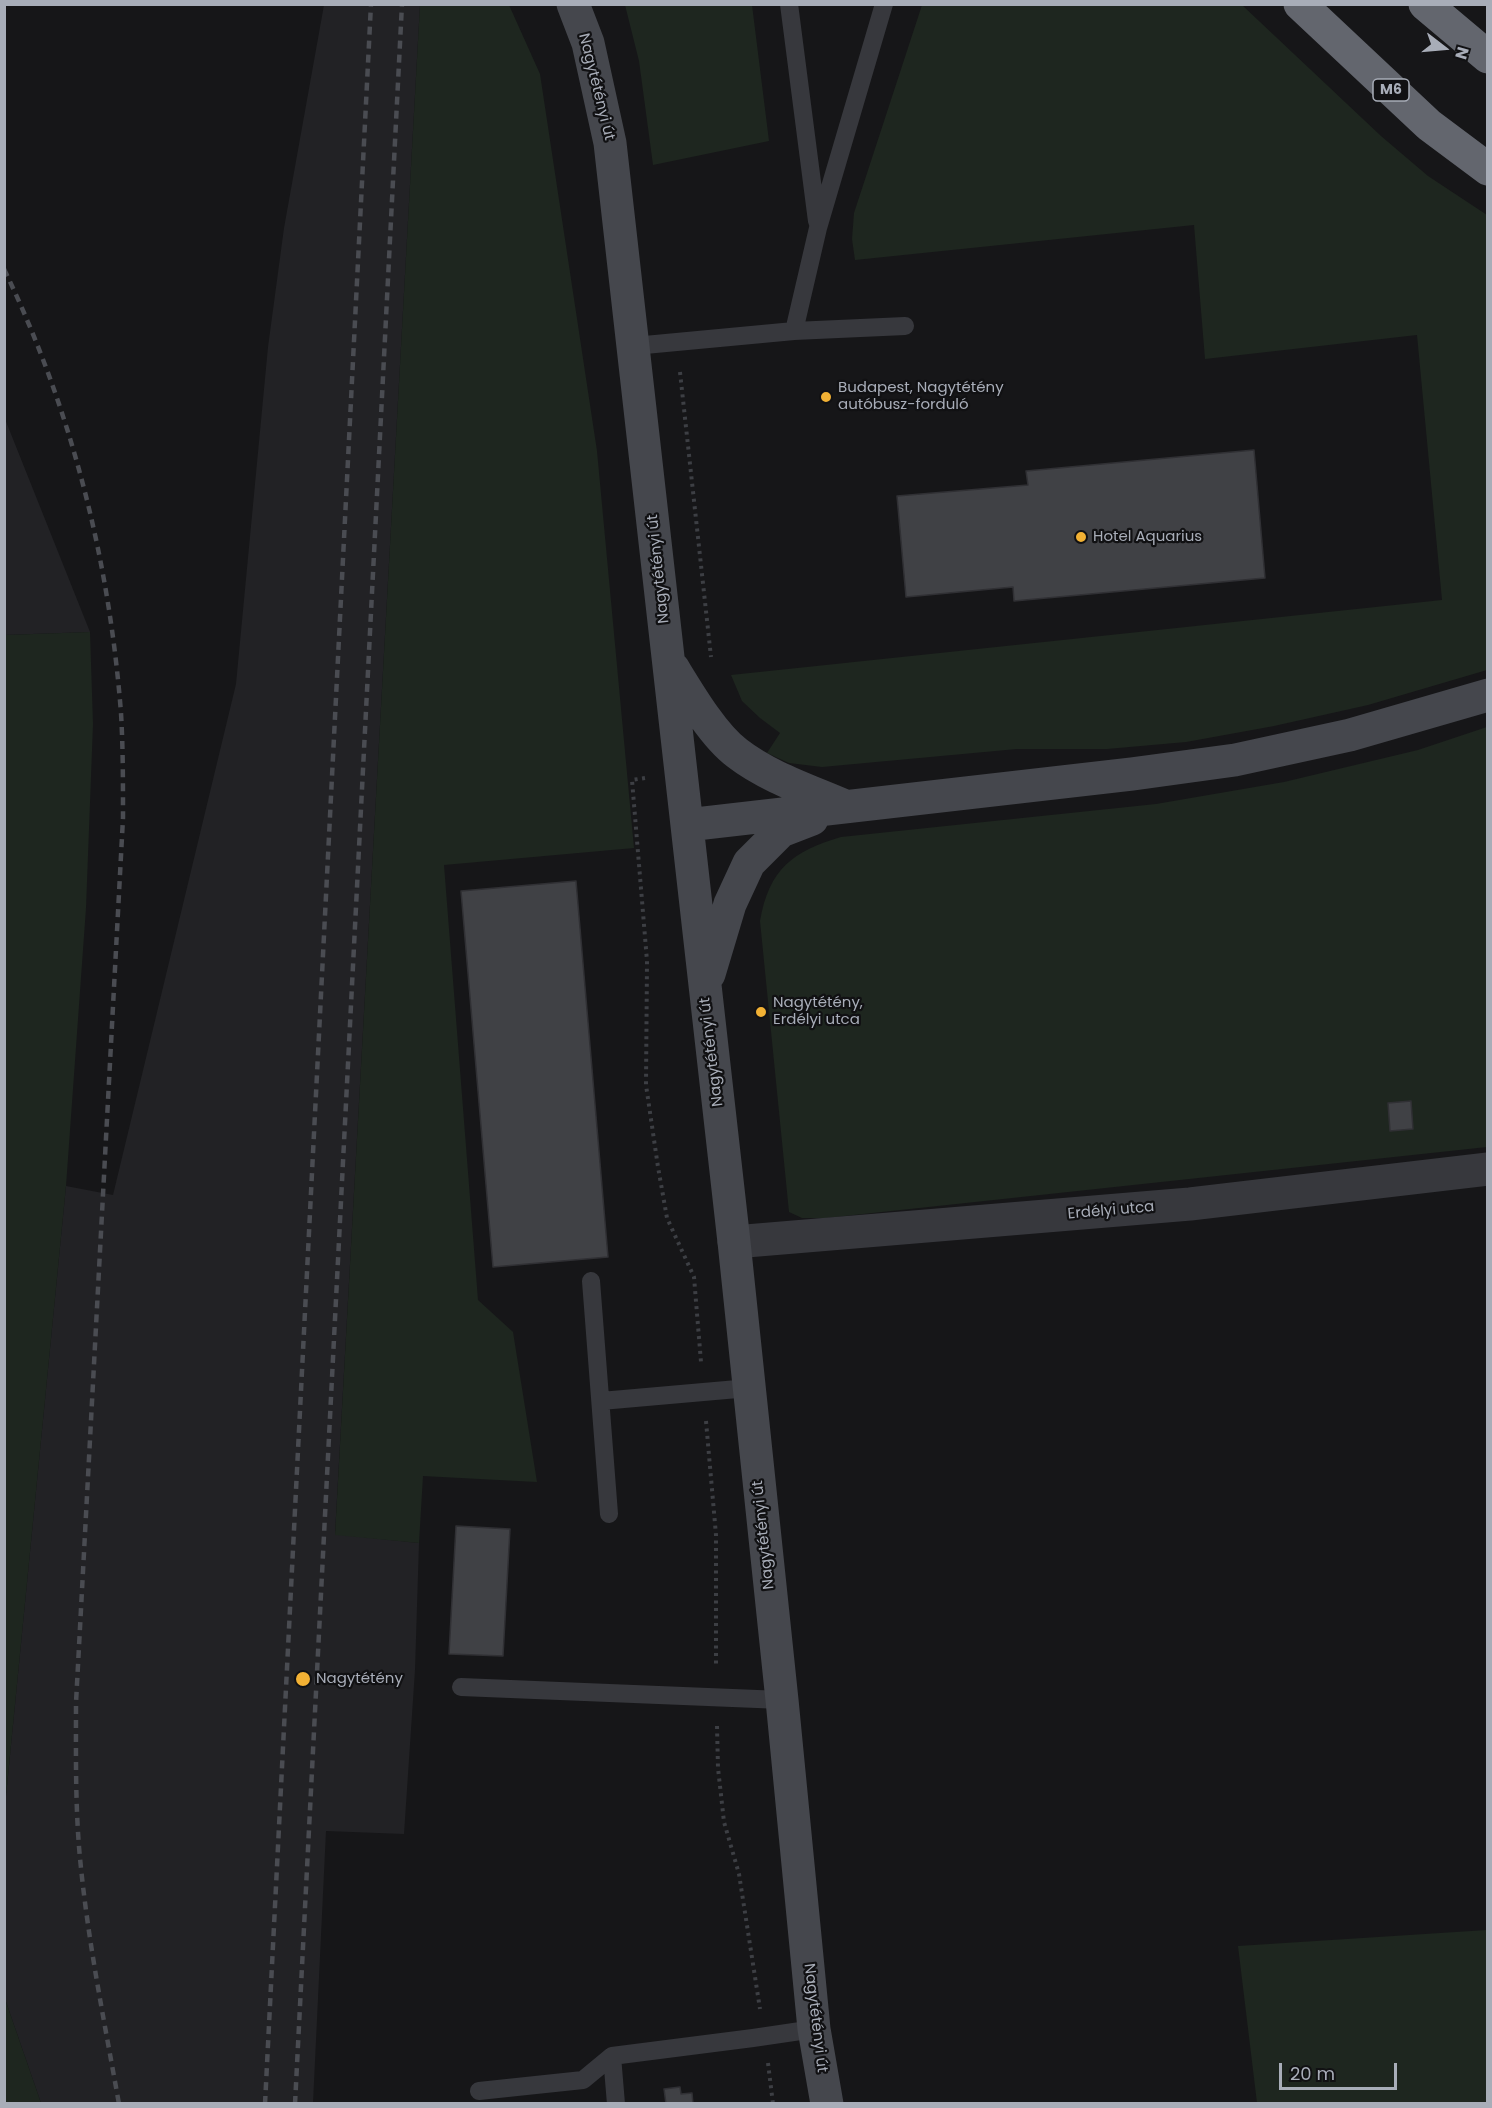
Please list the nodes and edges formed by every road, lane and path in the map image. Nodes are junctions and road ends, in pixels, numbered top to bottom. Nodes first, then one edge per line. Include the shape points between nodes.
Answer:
1 (573, 4) edge
2 (789, 4) edge
3 (884, 4) edge
4 (1300, 4) edge
5 (1425, 4) edge
6 (1488, 57) edge
7 (1488, 169) edge
8 (818, 228) junction
9 (905, 326) dead end
10 (794, 331) junction
11 (676, 342) junction
12 (634, 346) junction
13 (669, 662) junction
14 (712, 665) dead end
15 (1488, 695) edge
16 (681, 774) junction
17 (846, 807) junction
18 (687, 825) junction
19 (705, 987) junction
20 (1488, 1169) edge
21 (734, 1242) junction
22 (591, 1281) dead end
23 (749, 1388) junction
24 (703, 1392) junction
25 (601, 1401) junction
26 (609, 1514) dead end
27 (461, 1687) dead end
28 (717, 1699) junction
29 (782, 1700) junction
30 (813, 2029) junction
31 (765, 2036) junction
32 (612, 2056) junction
33 (479, 2091) dead end
34 (616, 2103) edge
35 (773, 2103) edge
36 (827, 2103) edge

1 - 12 main road, Nagytétényi út via 588,44 610,143
2 - 8 lane
3 - 8 lane
4 - 7 highway, M6 via 1429,125
5 - 6 highway
8 - 10 lane
9 - 10 lane
10 - 11 lane
11 - 12 lane
11 - 14 path
12 - 13 main road, Nagytétényi út
13 - 16 main road, Nagytétényi út
13 - 17 main road via 705,718 735,752 763,770
15 - 17 main road via 1350,735 1236,760
16 - 18 main road, Nagytétényi út
16 - 24 path via 632,780 647,961 646,1084 667,1218 694,1277
17 - 18 main road
17 - 19 main road via 781,831 749,863 730,904
18 - 19 main road, Nagytétényi út
19 - 21 main road, Nagytétényi út
20 - 21 street, Erdélyi utca via 1190,1204
21 - 23 main road, Nagytétényi út
22 - 25 lane
23 - 24 lane
23 - 29 main road, Nagytétényi út
24 - 25 lane
24 - 28 path via 716,1535
25 - 26 lane
27 - 28 lane
28 - 29 lane
28 - 31 path via 724,1822 740,1874
29 - 30 main road, Nagytétényi út
30 - 31 lane
30 - 36 main road, Nagytétényi út
31 - 32 lane
31 - 35 path
32 - 33 lane via 582,2080
32 - 34 lane

